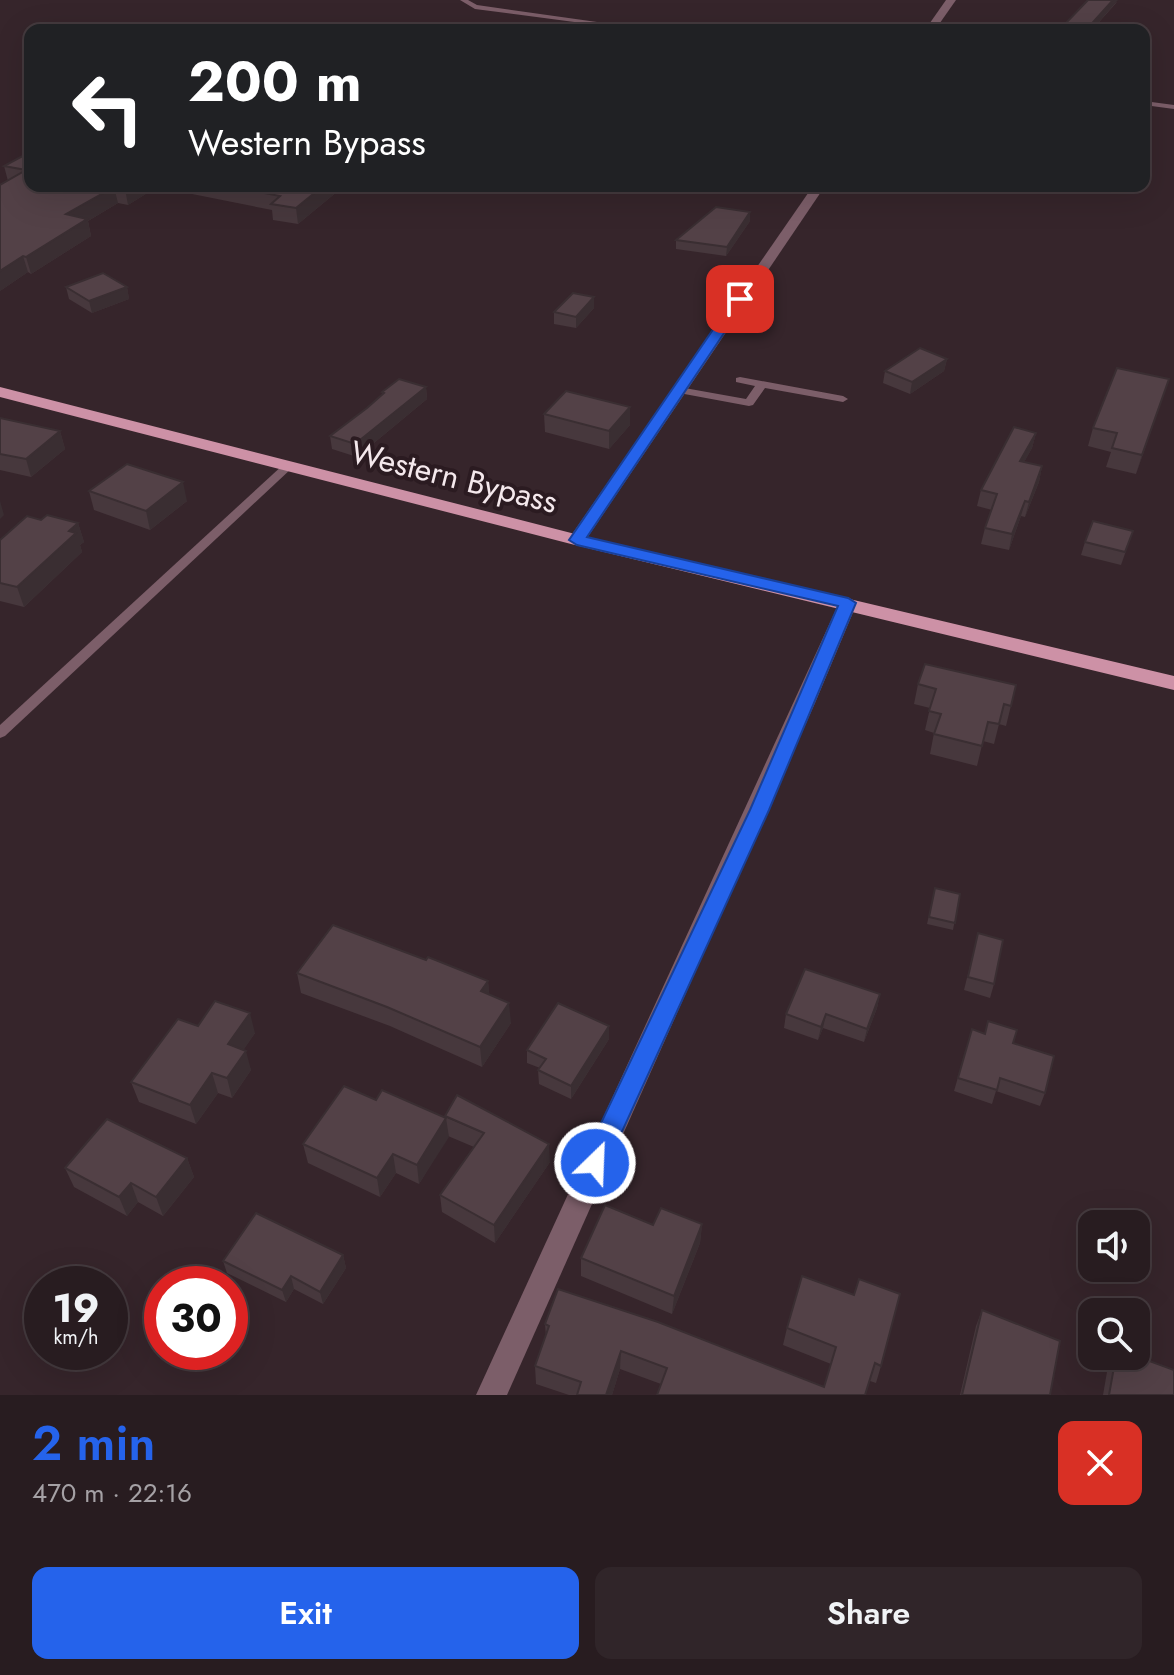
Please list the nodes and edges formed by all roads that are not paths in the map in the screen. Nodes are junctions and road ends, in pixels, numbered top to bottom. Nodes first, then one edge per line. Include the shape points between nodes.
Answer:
1 (463, 0) edge
2 (951, 0) edge
3 (605, 24) edge
4 (934, 24) edge
5 (1150, 97) edge
6 (1174, 100) edge
7 (1150, 104) edge
8 (1174, 107) edge
9 (815, 192) edge
10 (740, 380) dead end
11 (762, 384) junction
12 (679, 390) junction
13 (0, 392) edge
14 (843, 399) dead end
15 (288, 466) junction
16 (577, 540) junction
17 (848, 603) junction
18 (1174, 683) edge
19 (0, 733) edge
20 (491, 1395) edge

1 - 3 lane via 475,7
2 - 4 street
5 - 6 lane
7 - 8 lane
9 - 12 street
10 - 11 lane
11 - 12 lane via 749,403
11 - 14 lane
12 - 16 street
13 - 15 main road, Western Bypass
15 - 16 main road, Western Bypass
15 - 19 lane
16 - 17 main road, Western Bypass
17 - 18 main road, Western Bypass
17 - 20 street via 760,810

